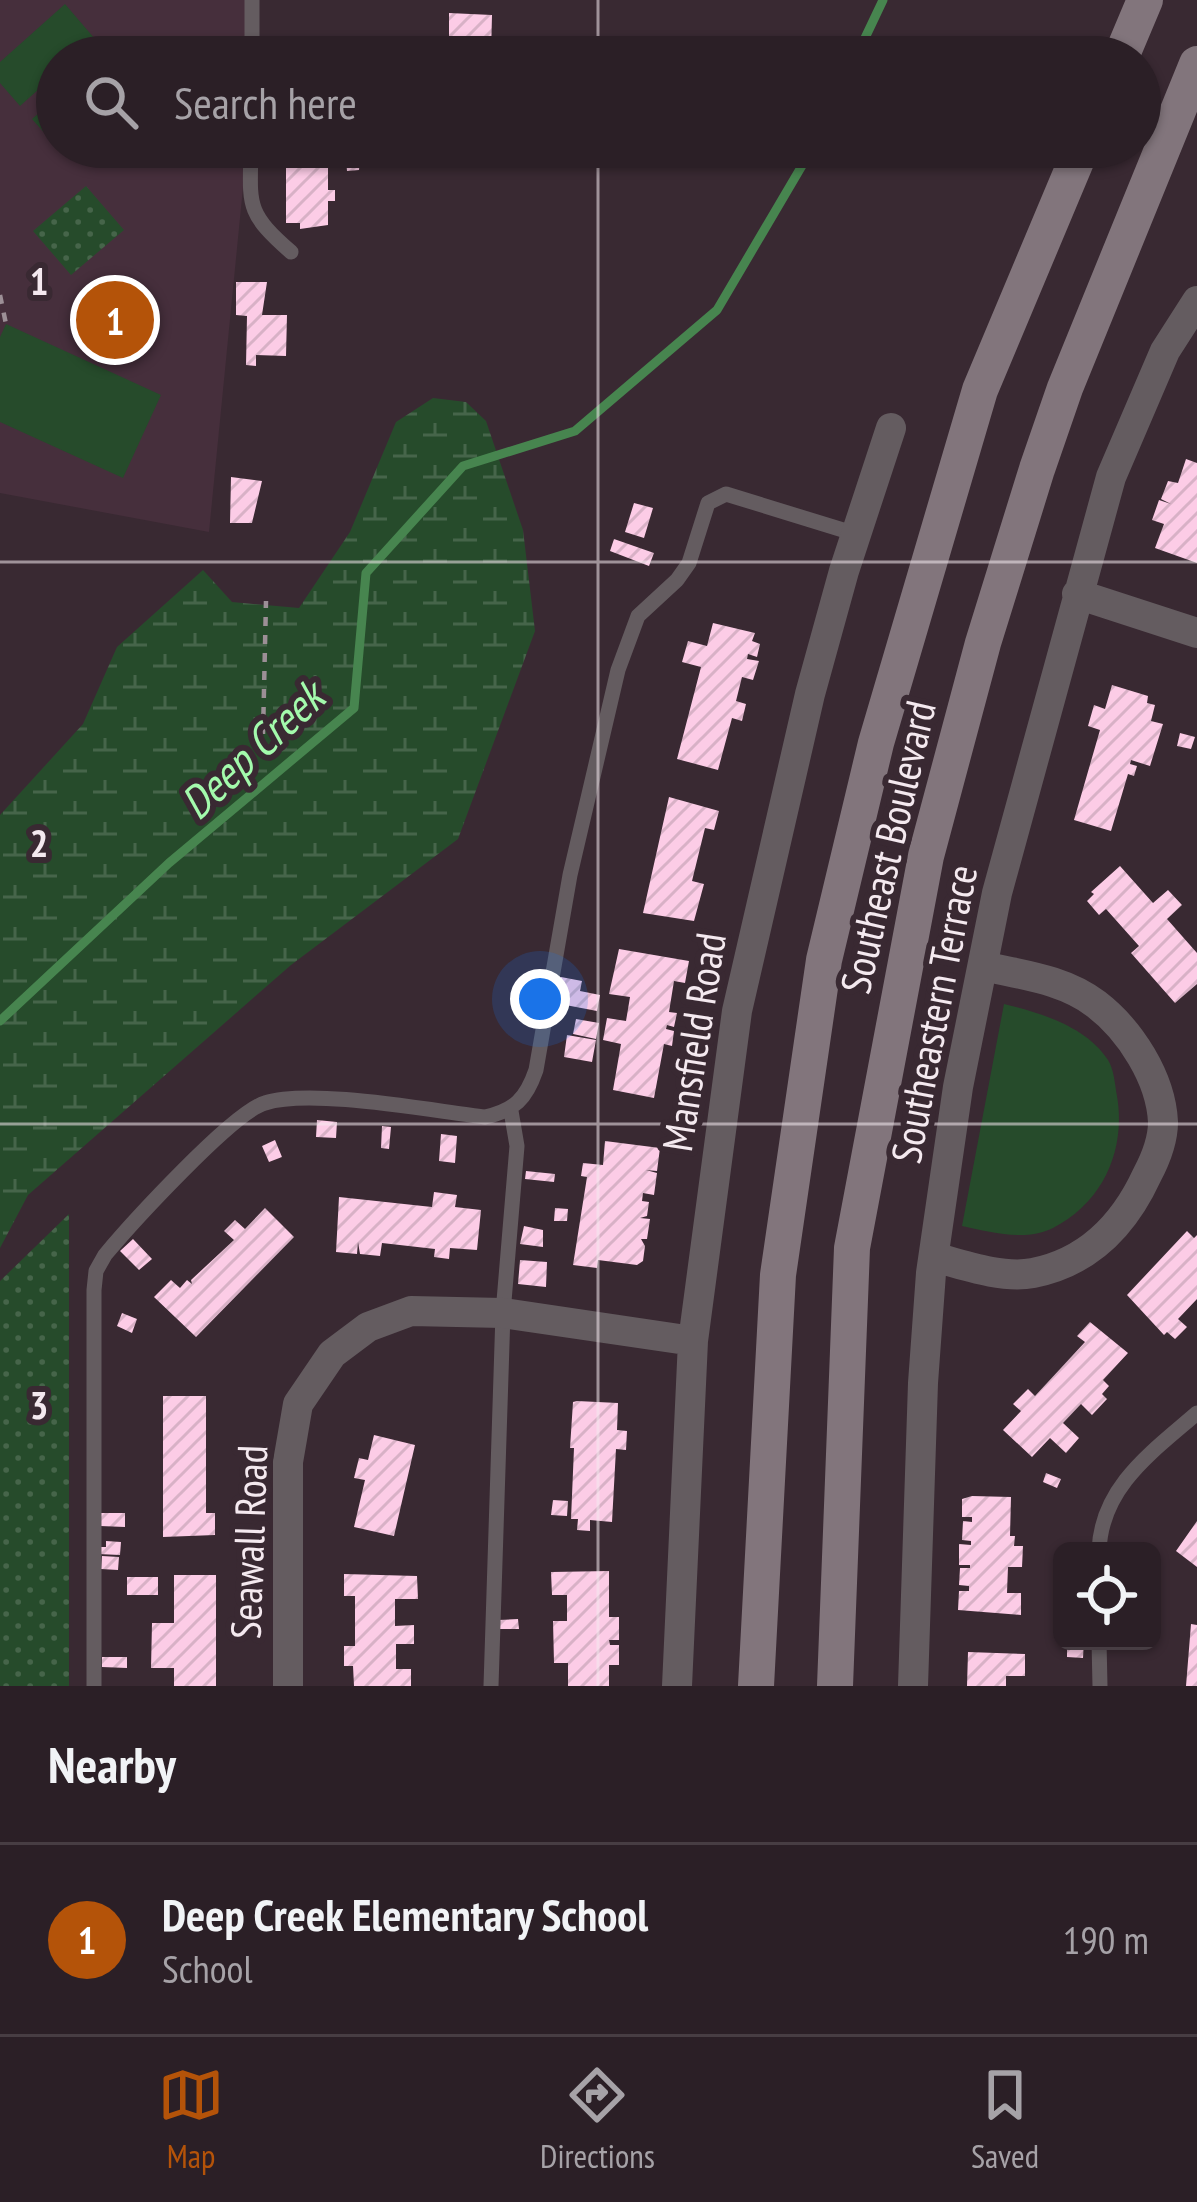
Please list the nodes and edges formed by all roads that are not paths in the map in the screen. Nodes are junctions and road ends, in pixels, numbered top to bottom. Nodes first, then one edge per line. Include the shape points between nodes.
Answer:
1 (252, 0) edge
2 (1145, 0) edge
3 (251, 36) edge
4 (1130, 36) edge
5 (1197, 64) edge
6 (1161, 154) edge
7 (251, 168) edge
8 (1073, 168) edge
9 (1155, 168) edge
10 (291, 252) dead end
11 (1197, 301) edge
12 (891, 428) dead end
13 (856, 534) junction
14 (1077, 595) junction
15 (1197, 633) edge
16 (983, 966) junction
17 (511, 1111) junction
18 (934, 1257) junction
19 (502, 1313) junction
20 (693, 1340) junction
21 (1197, 1413) edge
22 (1100, 1542) edge
23 (1099, 1650) edge
24 (94, 1686) edge
25 (288, 1686) edge
26 (491, 1686) edge
27 (677, 1686) edge
28 (756, 1686) edge
29 (835, 1686) edge
30 (913, 1686) edge
31 (1100, 1686) edge

1 - 3 lane
2 - 4 main road
5 - 6 main road, Southeast Boulevard
7 - 10 lane via 256,219
8 - 28 main road, Southeast Boulevard via 980,390 876,743 824,960 778,1274
9 - 29 main road, Southeast Boulevard via 1051,428 926,856 852,1248
11 - 14 street, Southeastern Terrace via 1165,351 1112,477
12 - 13 street, Mansfield Road
13 - 17 lane via 726,494 708,502 677,580 638,616 570,875 536,1070
13 - 20 street, Mansfield Road via 737,1011
14 - 15 street
14 - 16 street, Southeastern Terrace
16 - 18 street, Southeastern Terrace
16 - 18 street via 1051,981 1102,1009 1145,1066 1163,1124 1139,1193 1118,1226 1083,1256 1028,1275
17 - 19 lane via 517,1146
17 - 24 lane via 485,1117 324,1099 266,1102 233,1123 105,1255 94,1290
18 - 30 street, Southeastern Terrace
19 - 20 street, Seawall Road
19 - 25 street, Seawall Road via 411,1310 387,1318 332,1354 298,1404 289,1462
19 - 26 lane
20 - 27 street, Mansfield Road
21 - 22 lane via 1115,1492
23 - 31 lane

